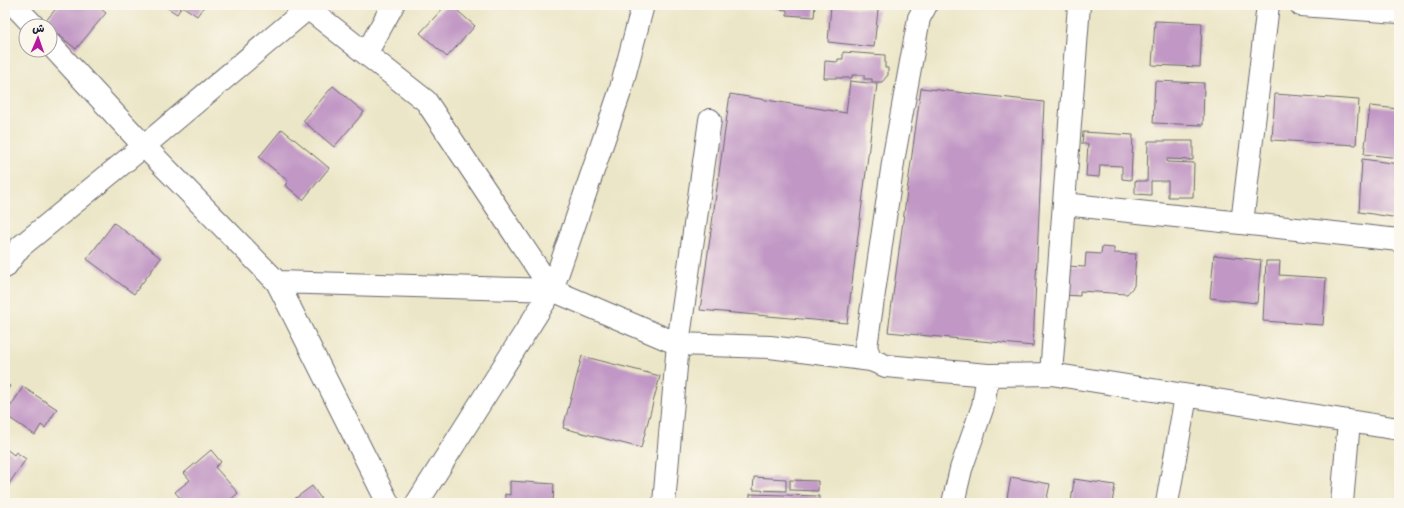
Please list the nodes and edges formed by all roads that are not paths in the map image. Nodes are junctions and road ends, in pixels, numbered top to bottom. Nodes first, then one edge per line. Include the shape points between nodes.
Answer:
1 (14, 5) edge
2 (392, 5) edge
3 (643, 5) edge
4 (926, 5) edge
5 (1079, 5) edge
6 (1268, 5) edge
7 (1301, 5) edge
8 (306, 7) edge
9 (1399, 12) edge
10 (26, 18) edge
11 (58, 53) edge
12 (366, 54) junction
13 (710, 120) dead end
14 (144, 146) junction
15 (1064, 204) junction
16 (1242, 223) junction
17 (1399, 240) edge
18 (12, 242) edge
19 (5, 268) edge
20 (277, 282) junction
21 (552, 290) junction
22 (678, 344) junction
23 (871, 360) junction
24 (1050, 374) junction
25 (988, 375) junction
26 (1186, 396) junction
27 (1349, 421) junction
28 (1399, 429) edge
29 (388, 503) edge
30 (417, 503) edge
31 (664, 503) edge
32 (953, 503) edge
33 (1167, 503) edge
34 (1342, 503) edge

1 - 10 street
2 - 12 street
3 - 21 street via 620,92
4 - 23 street via 919,18 894,156 866,347
5 - 15 street
6 - 16 street
7 - 9 street
8 - 12 street
8 - 14 street
11 - 14 street
12 - 21 street via 426,101
13 - 22 street
14 - 18 street
14 - 20 street
15 - 16 street
15 - 24 street
16 - 17 street
18 - 19 street
20 - 21 street
20 - 29 street
21 - 22 street
21 - 30 street
22 - 23 street via 770,347
22 - 31 street
23 - 25 street via 886,366
24 - 25 street
24 - 26 street
25 - 32 street via 983,406 961,469
26 - 27 street
26 - 33 street
27 - 28 street
27 - 34 street

